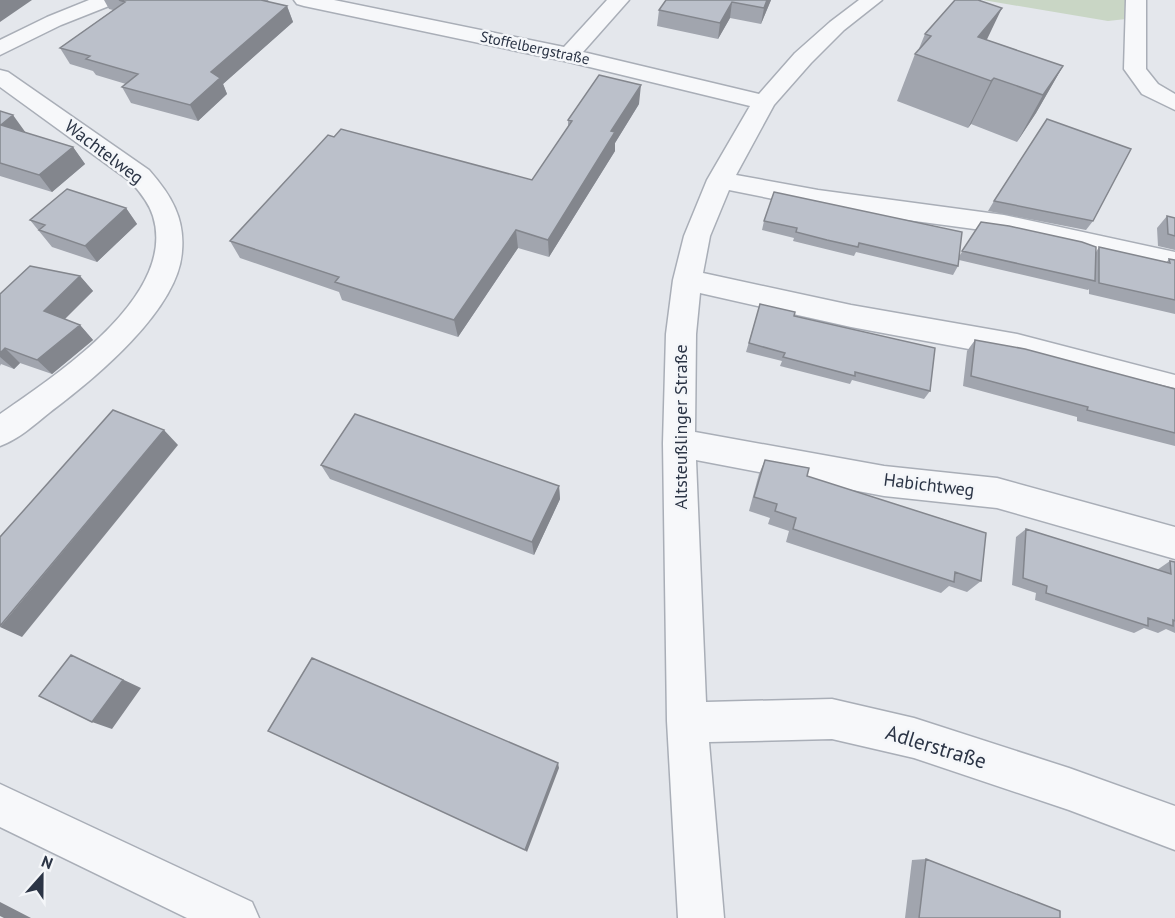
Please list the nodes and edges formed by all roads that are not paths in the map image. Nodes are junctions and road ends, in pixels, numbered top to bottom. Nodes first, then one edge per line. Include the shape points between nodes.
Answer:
1 (107, 0) edge
2 (304, 0) edge
3 (619, 0) edge
4 (872, 0) edge
5 (1136, 0) edge
6 (0, 48) edge
7 (569, 55) junction
8 (0, 77) edge
9 (764, 102) junction
10 (1175, 103) edge
11 (720, 180) junction
12 (1175, 262) edge
13 (687, 280) junction
14 (1175, 387) edge
15 (0, 432) edge
16 (679, 443) junction
17 (1175, 543) edge
18 (687, 721) junction
19 (0, 805) edge
20 (1175, 828) edge
21 (236, 918) edge
22 (701, 918) edge

1 - 6 street
2 - 7 street, Stoffelbergstraße
3 - 7 street
4 - 9 street, Altsteußlinger Straße via 803,58
5 - 10 street via 1135,69 1150,89
7 - 9 street, Stoffelbergstraße
8 - 15 street, Wachtelweg via 140,176 165,211 170,250 148,302 114,344
9 - 11 street, Altsteußlinger Straße
11 - 12 street via 819,199 1004,224
11 - 13 street, Altsteußlinger Straße via 698,236
13 - 14 street via 1017,346
13 - 16 street, Altsteußlinger Straße via 681,334
16 - 17 street, Habichtweg via 884,481 997,493
16 - 18 street, Altsteußlinger Straße
18 - 20 street, Adlerstraße via 832,719 914,738
18 - 22 street, Altsteußlinger Straße
19 - 21 street

